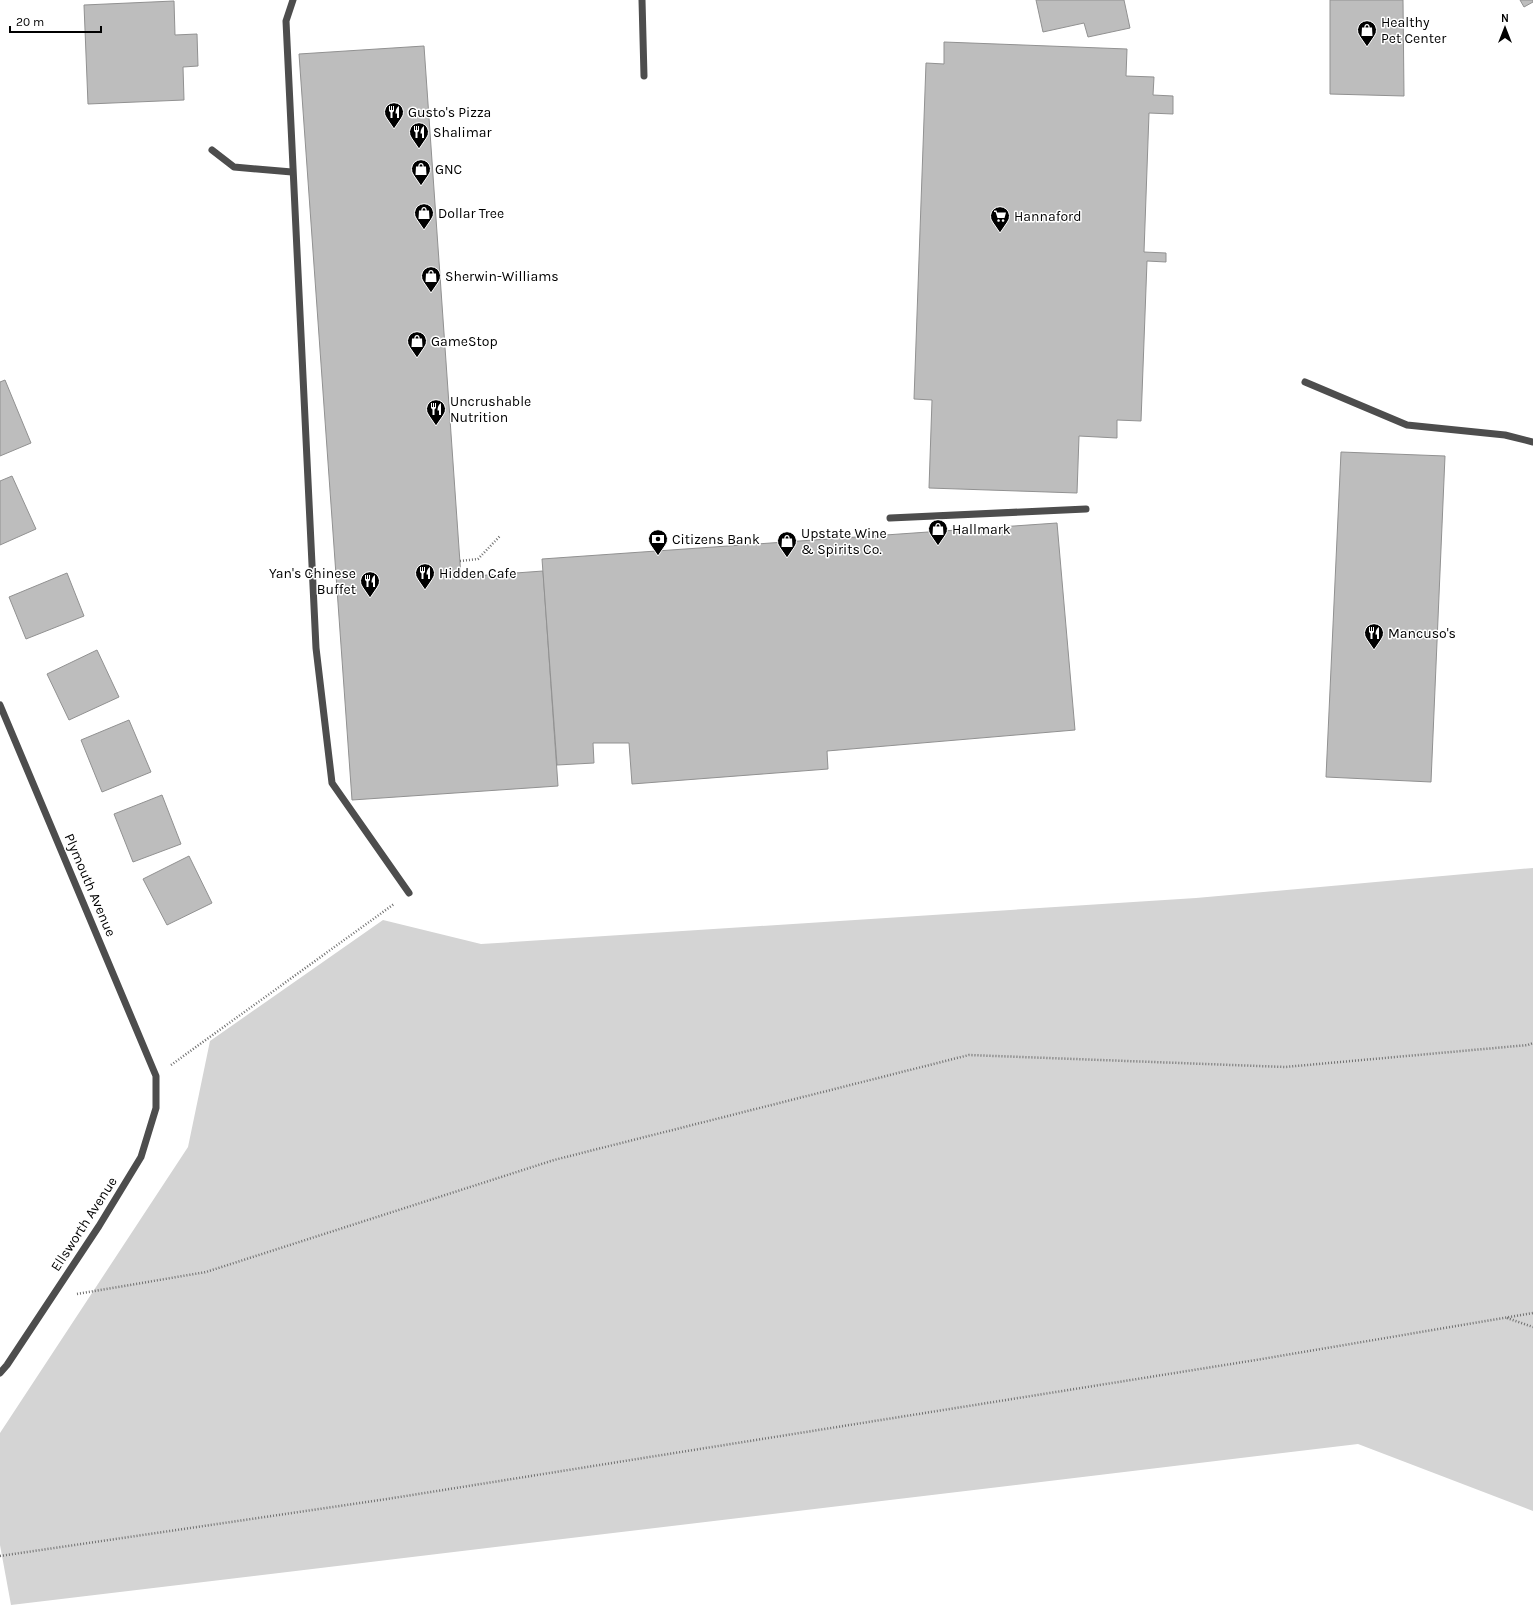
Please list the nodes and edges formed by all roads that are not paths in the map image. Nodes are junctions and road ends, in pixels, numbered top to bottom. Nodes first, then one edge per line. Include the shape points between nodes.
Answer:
1 (293, 0) edge
2 (642, 0) edge
3 (644, 76) dead end
4 (212, 150) dead end
5 (292, 172) junction
6 (1305, 382) dead end
7 (1533, 442) edge
8 (1086, 509) dead end
9 (890, 518) dead end
10 (0, 705) edge
11 (409, 893) road end
12 (156, 1076) joint
13 (0, 1373) edge

1 - 5 street via 286,21
2 - 3 street
4 - 5 street via 234,167
5 - 11 street via 316,648 332,783
6 - 7 street via 1407,424 1505,435
8 - 9 street
10 - 12 street, Plymouth Avenue
12 - 13 street, Ellsworth Avenue via 156,1108 141,1157 99,1226

